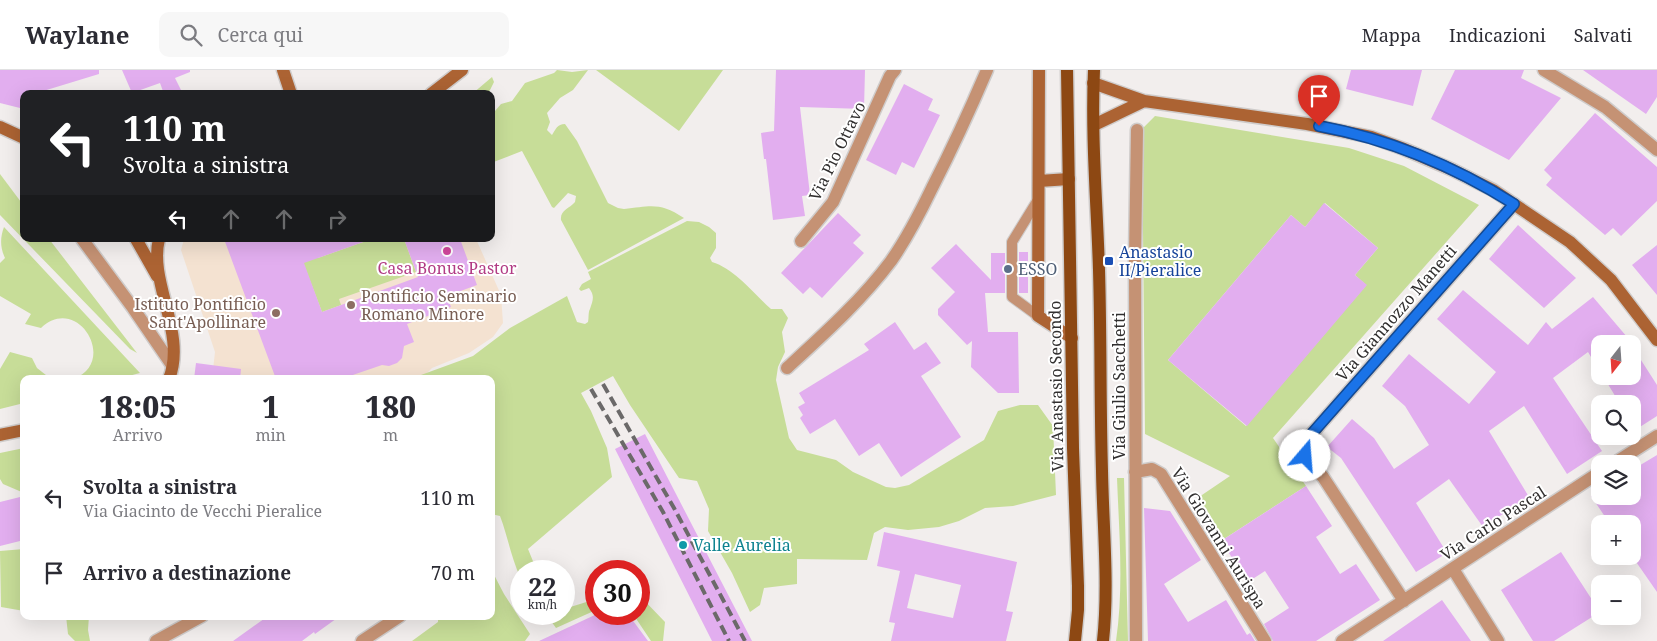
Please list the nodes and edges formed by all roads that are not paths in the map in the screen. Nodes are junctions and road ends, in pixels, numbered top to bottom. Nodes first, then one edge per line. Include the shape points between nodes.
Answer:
1 (283, 70) edge
2 (462, 70) edge
3 (895, 70) edge
4 (987, 70) edge
5 (1039, 70) edge
6 (1067, 70) edge
7 (1094, 70) edge
8 (1544, 70) edge
9 (1093, 83) junction
10 (290, 90) edge
11 (436, 90) edge
12 (1144, 101) junction
13 (1094, 125) junction
14 (0, 127) edge
15 (1137, 130) dead end
16 (20, 136) edge
17 (1657, 150) edge
18 (1069, 179) junction
19 (1040, 181) junction
20 (1039, 197) junction
21 (1514, 204) junction
22 (800, 241) dead end
23 (84, 242) edge
24 (138, 242) edge
25 (159, 242) edge
26 (161, 282) junction
27 (1038, 316) junction
28 (1072, 338) junction
29 (1657, 340) edge
30 (172, 365) junction
31 (787, 368) dead end
32 (169, 375) edge
33 (20, 431) edge
34 (0, 436) edge
35 (1657, 436) edge
36 (1627, 455) edge
37 (1135, 472) junction
38 (1591, 478) edge
39 (1452, 569) junction
40 (1404, 601) junction
41 (195, 620) edge
42 (394, 620) edge
43 (156, 641) edge
44 (362, 641) edge
45 (1075, 641) edge
46 (1103, 641) edge
47 (1136, 641) edge
48 (1265, 641) edge
49 (1342, 641) edge
50 (1498, 641) edge

1 - 10 street
2 - 11 street
3 - 22 street, Via Pio Ottavo via 833,202
4 - 31 street via 921,210 892,259 849,310
5 - 19 street
6 - 18 main road, Via Anastasio Secondo
7 - 9 main road
8 - 17 street via 1605,107
9 - 12 street
9 - 13 main road
12 - 13 street
12 - 21 street via 1306,124 1371,137 1453,170
13 - 46 main road via 1100,296
14 - 16 street
15 - 37 street, Via Giulio Sacchetti
18 - 19 street
18 - 28 main road, Via Anastasio Secondo
19 - 20 street
20 - 27 street
20 - 27 lane via 1012,242 1012,297
21 - 29 street via 1570,242 1594,263
21 - 40 street, Via Giannozzo Manetti via 1305,445 1307,460 1323,477
23 - 30 street
24 - 26 street
25 - 26 street
26 - 30 street via 173,342
27 - 28 street
28 - 45 main road, Via Anastasio Secondo via 1078,586
30 - 32 street
33 - 34 street
35 - 36 street
37 - 47 street, Via Giulio Sacchetti
37 - 48 street, Via Giovanni Aurispa via 1152,469 1161,474
38 - 39 street, Via Carlo Pascal
39 - 40 street, Via Carlo Pascal
39 - 50 street
40 - 49 street
41 - 43 street
42 - 44 street

